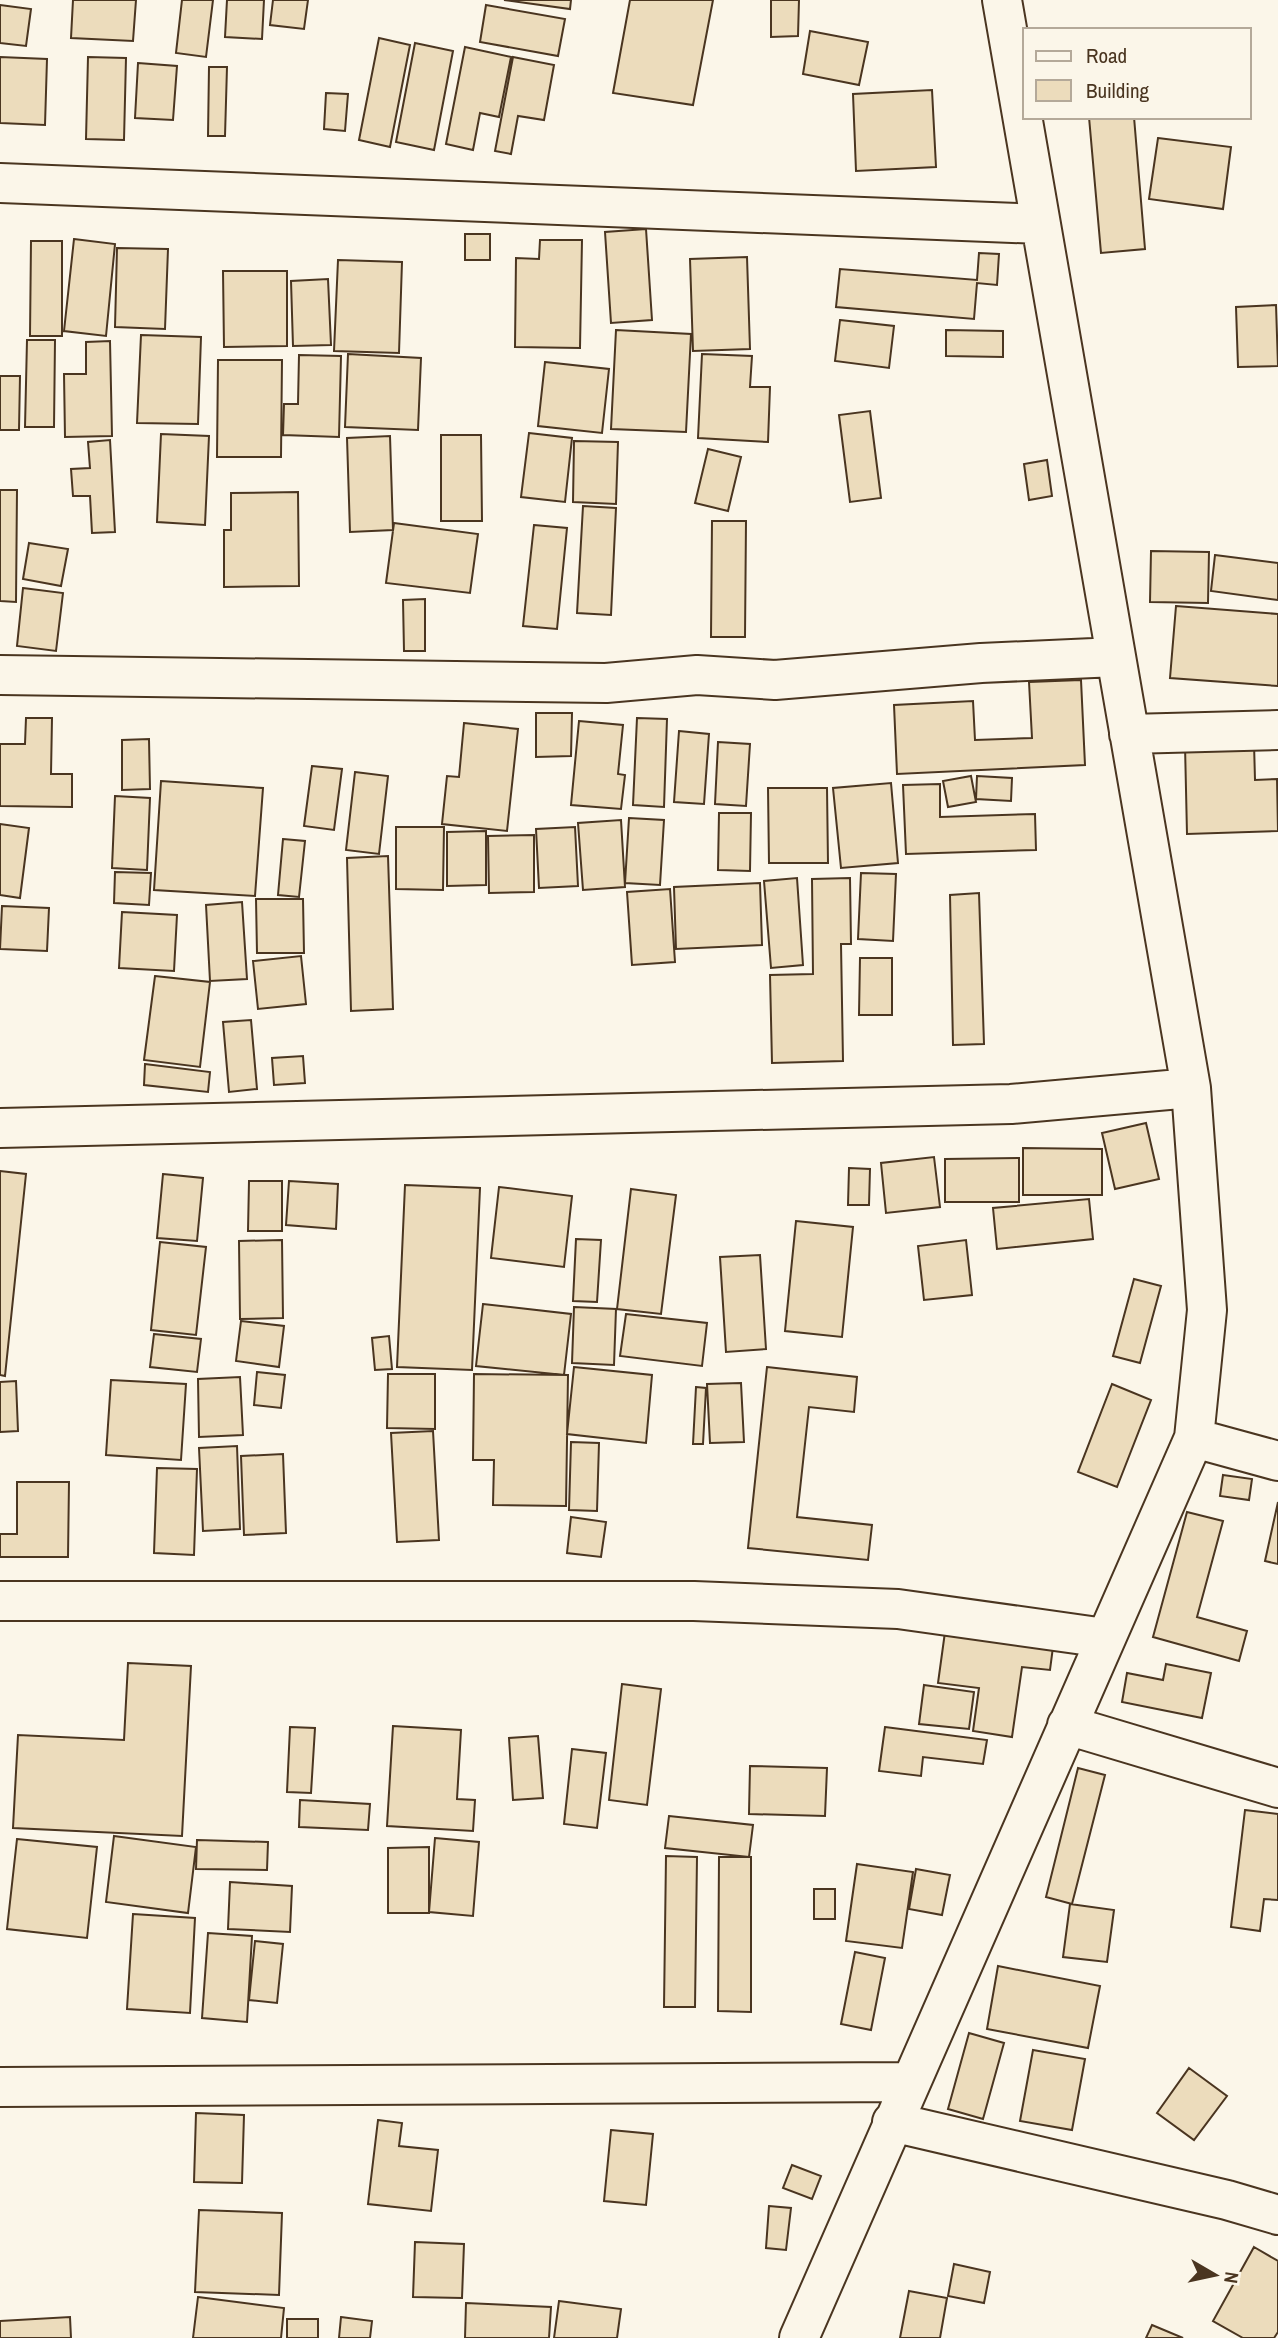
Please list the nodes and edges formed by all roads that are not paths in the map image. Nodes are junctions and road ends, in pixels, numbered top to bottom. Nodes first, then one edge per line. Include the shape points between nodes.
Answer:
1 (1002, 0) edge
2 (0, 183) edge
3 (1040, 224) junction
4 (1116, 657) junction
5 (0, 675) edge
6 (1278, 730) edge
7 (1129, 734) junction
8 (1191, 1088) junction
9 (0, 1128) edge
10 (1194, 1438) junction
11 (1278, 1461) edge
12 (0, 1601) edge
13 (1105, 1639) junction
14 (1067, 1725) junction
15 (1278, 1788) edge
16 (910, 2082) junction
17 (0, 2087) edge
18 (892, 2122) junction
19 (1278, 2215) edge
20 (799, 2338) edge

1 - 3 street
2 - 3 street
3 - 4 street
4 - 5 street via 775,680 697,675 606,682
4 - 7 street
6 - 7 street
7 - 8 street
8 - 9 street via 1011,1104
8 - 10 street via 1207,1310
10 - 11 street
10 - 13 street
12 - 13 street via 694,1601 898,1609
13 - 14 street
14 - 15 street
14 - 16 street
16 - 17 street
16 - 18 street
18 - 19 street
18 - 20 street

